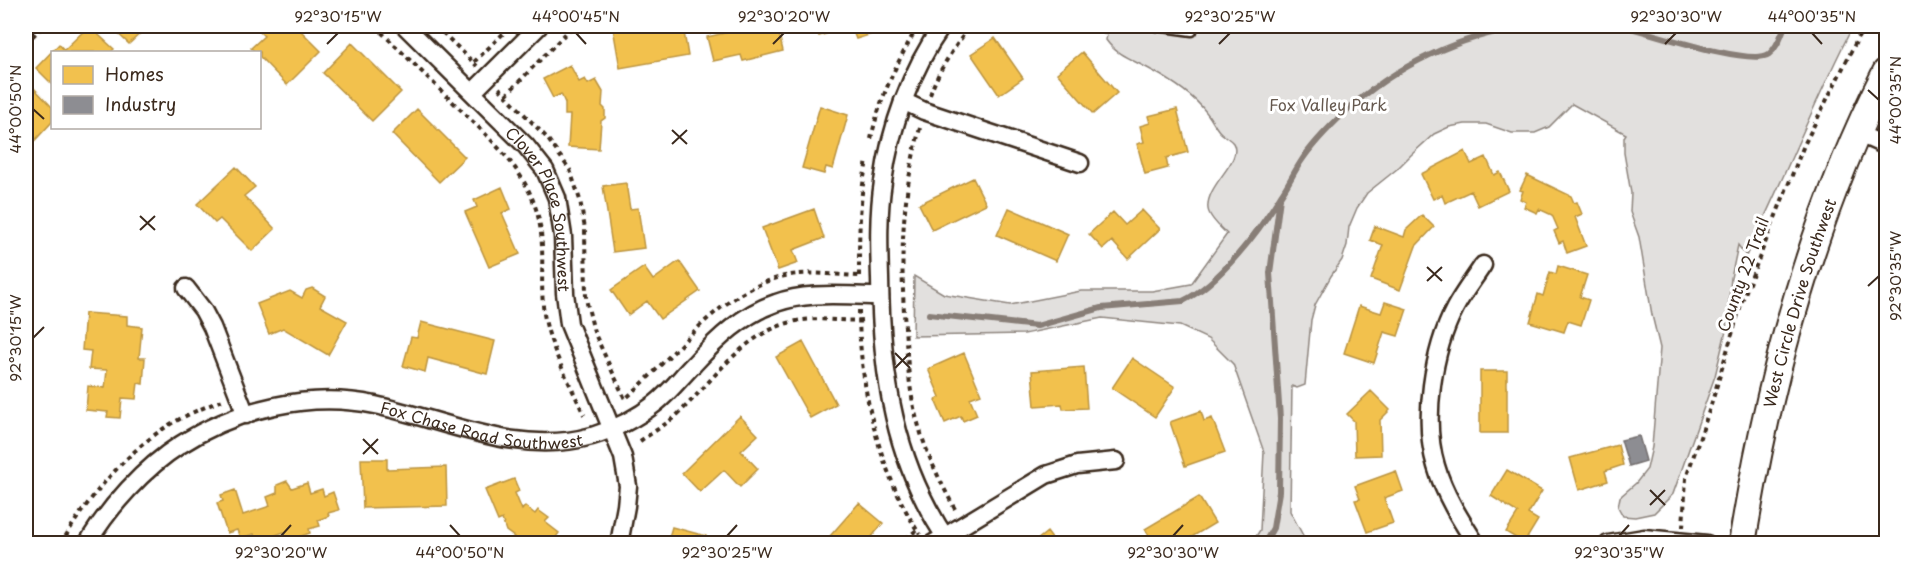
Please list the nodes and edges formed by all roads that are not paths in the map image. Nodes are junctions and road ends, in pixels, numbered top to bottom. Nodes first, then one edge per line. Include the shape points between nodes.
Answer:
1 (405, 26) edge
2 (539, 26) edge
3 (942, 26) edge
4 (1156, 26) edge
5 (1192, 31) dead end
6 (1887, 72) edge
7 (474, 92) junction
8 (903, 101) junction
9 (1857, 133) junction
10 (1887, 146) edge
11 (1080, 163) dead end
12 (1483, 265) dead end
13 (186, 288) dead end
14 (880, 296) junction
15 (246, 415) junction
16 (613, 428) junction
17 (1116, 461) dead end
18 (942, 541) edge
19 (87, 543) edge
20 (619, 543) edge
21 (1476, 543) edge
22 (1608, 543) edge
23 (1707, 543) edge
24 (1742, 543) edge

1 - 7 street, Clover Place Southwest
2 - 7 street
3 - 8 street
4 - 5 lane
6 - 9 main road, West Circle Drive Southwest
7 - 16 street, Clover Place Southwest via 540,163 554,188 561,216 569,324
8 - 11 street
8 - 14 street via 883,180
9 - 10 street
9 - 24 main road, West Circle Drive Southwest via 1812,249 1787,331 1757,453
12 - 21 street via 1455,308 1441,342 1434,371 1430,428 1442,485
13 - 15 street via 212,327
14 - 16 street, Fox Chase Road Southwest via 808,297 765,307 719,338 655,404
14 - 18 street via 883,353 895,424
15 - 16 street, Fox Chase Road Southwest via 294,402 351,401 524,442 570,441
15 - 19 street, Fox Chase Road Southwest via 196,436 167,454 128,491
16 - 20 street, Clover Place Southwest via 628,486
17 - 18 street via 1077,465 1046,475 963,524
22 - 23 street via 1644,538

